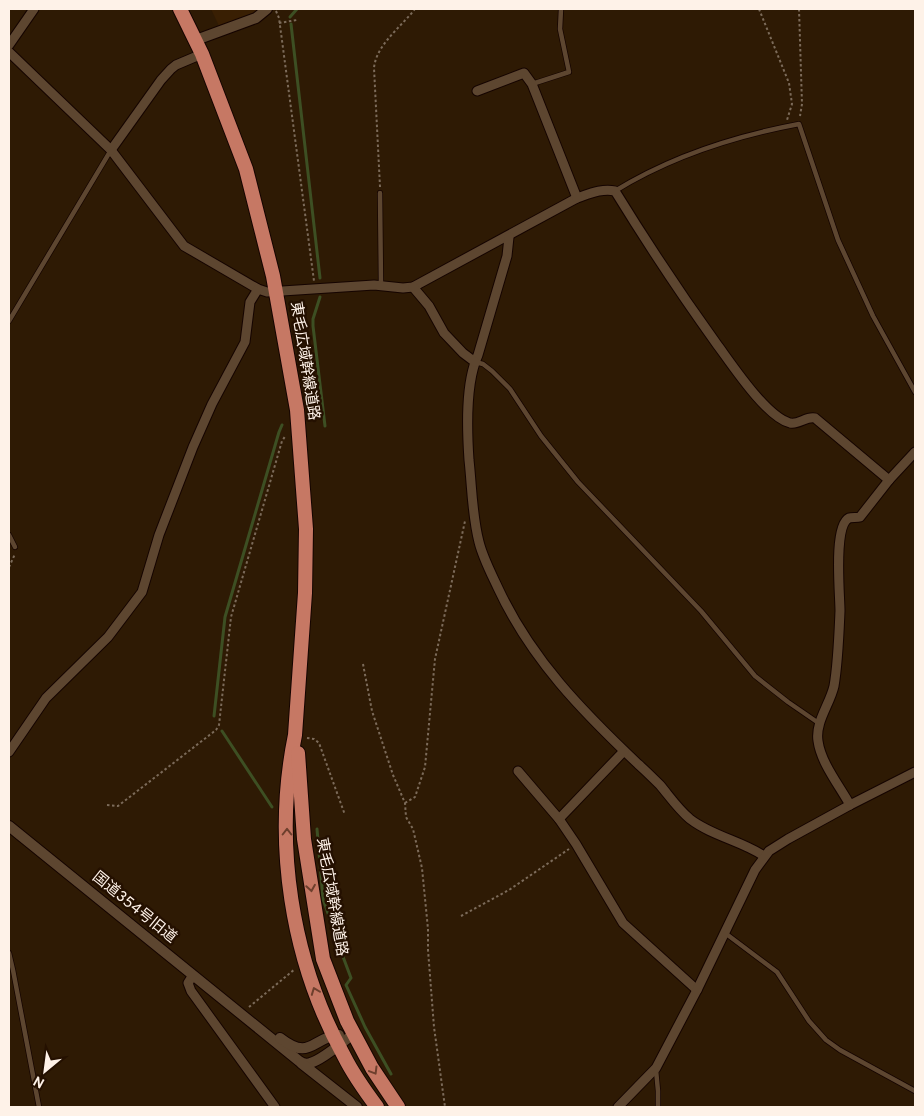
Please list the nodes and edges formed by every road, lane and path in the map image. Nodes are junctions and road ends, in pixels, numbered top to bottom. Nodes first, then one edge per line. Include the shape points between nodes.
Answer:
1 (34, 9) edge
2 (180, 9) edge
3 (267, 9) edge
4 (275, 9) edge
5 (415, 9) edge
6 (561, 9) edge
7 (759, 9) edge
8 (799, 9) edge
9 (297, 20) dead end
10 (280, 23) junction
11 (196, 40) junction
12 (9, 45) edge
13 (9, 52) edge
14 (202, 54) junction
15 (532, 84) junction
16 (477, 91) dead end
17 (799, 124) junction
18 (786, 126) junction
19 (111, 150) junction
20 (615, 191) junction
21 (380, 193) joint
22 (577, 198) junction
23 (508, 237) junction
24 (381, 285) junction
25 (414, 287) junction
26 (258, 289) junction
27 (316, 289) junction
28 (276, 292) junction
29 (9, 321) edge
30 (475, 362) junction
31 (915, 392) edge
32 (298, 425) junction
33 (915, 452) edge
34 (890, 480) junction
35 (473, 509) junction
36 (9, 536) edge
37 (15, 547) joint
38 (9, 568) edge
39 (363, 664) dead end
40 (820, 724) junction
41 (296, 735) junction
42 (624, 751) junction
43 (9, 752) edge
44 (518, 770) dead end
45 (915, 772) edge
46 (405, 803) junction
47 (107, 805) dead end
48 (850, 805) junction
49 (345, 815) dead end
50 (558, 819) junction
51 (9, 826) edge
52 (576, 844) junction
53 (764, 856) junction
54 (461, 916) dead end
55 (725, 933) junction
56 (9, 952) edge
57 (305, 960) junction
58 (193, 975) junction
59 (697, 990) junction
60 (241, 1013) junction
61 (353, 1034) junction
62 (336, 1041) junction
63 (299, 1061) junction
64 (656, 1068) junction
65 (915, 1091) edge
66 (39, 1107) edge
67 (275, 1107) edge
68 (357, 1107) edge
69 (377, 1107) edge
70 (398, 1107) edge
71 (445, 1107) edge
72 (618, 1107) edge
73 (658, 1107) edge

1 - 12 street
2 - 11 highway, 東毛広域幹線道路
3 - 11 street via 256,18
4 - 10 path
5 - 21 path via 374,60
6 - 15 lane via 560,29 569,72
7 - 18 path via 789,83 792,104
8 - 17 path via 802,104
9 - 10 path
10 - 27 path
11 - 14 highway, 東毛広域幹線道路
13 - 19 street
14 - 19 street via 171,69
14 - 28 highway, 東毛広域幹線道路 via 246,168
15 - 16 street via 524,73
15 - 22 street
17 - 18 lane
17 - 31 lane via 838,240 869,309
18 - 20 lane via 661,165
19 - 26 street via 184,246
19 - 29 lane
20 - 22 street via 600,191
20 - 34 street via 692,311 767,406 789,422 815,418
21 - 24 lane
22 - 23 street
23 - 25 street
23 - 30 street via 507,256
24 - 25 street
24 - 27 street
25 - 30 street via 444,333
26 - 28 street
26 - 43 street via 250,302 245,342 190,454 159,535 142,592 108,637 46,698
27 - 28 street
28 - 32 highway, 東毛広域幹線道路
30 - 35 street via 470,383 468,434
30 - 40 lane via 492,371 510,389 573,476 695,604 754,676
32 - 41 highway, 東毛広域幹線道路 via 306,529
32 - 47 path via 282,441 231,617 219,725 118,806
33 - 34 street
34 - 40 street via 860,517 847,519 841,533 838,566 840,612 834,687
35 - 42 street via 485,559 521,631 586,713
35 - 46 path via 466,515 435,659 425,767 416,797
36 - 37 lane
37 - 38 path
39 - 46 path via 372,711 392,775
40 - 48 street via 817,736 821,753
41 - 49 path via 319,743
57 -> 41 highway, 東毛広域幹線道路 via 292,900 287,848 287,795
41 -> 61 highway, 東毛広域幹線道路 via 304,838 321,949
42 - 50 street
42 - 53 street via 691,820
44 - 50 street
45 - 48 street
46 - 71 path via 406,817 418,846 426,890 434,1028
48 - 53 street
50 - 52 street
51 - 58 street, 国道354号旧道
52 - 54 path via 509,890
52 - 59 street via 622,923
53 - 55 street
55 - 59 street
55 - 65 lane via 777,972 809,1021 826,1040
56 - 66 lane
57 - 60 path
62 -> 57 highway, 東毛広域幹線道路
58 - 60 street, 国道354号旧道
58 - 67 street via 188,983 191,991
59 - 64 street
60 - 62 street, 国道354号旧道 via 295,1048 311,1048
60 - 63 street, 国道354号旧道
61 - 62 street, 国道354号旧道
61 -> 70 highway, 東毛広域幹線道路
62 - 63 street, 国道354号旧道 via 311,1063
62 - 69 highway, 東毛広域幹線道路
63 - 68 street
64 - 72 street
64 - 73 lane

